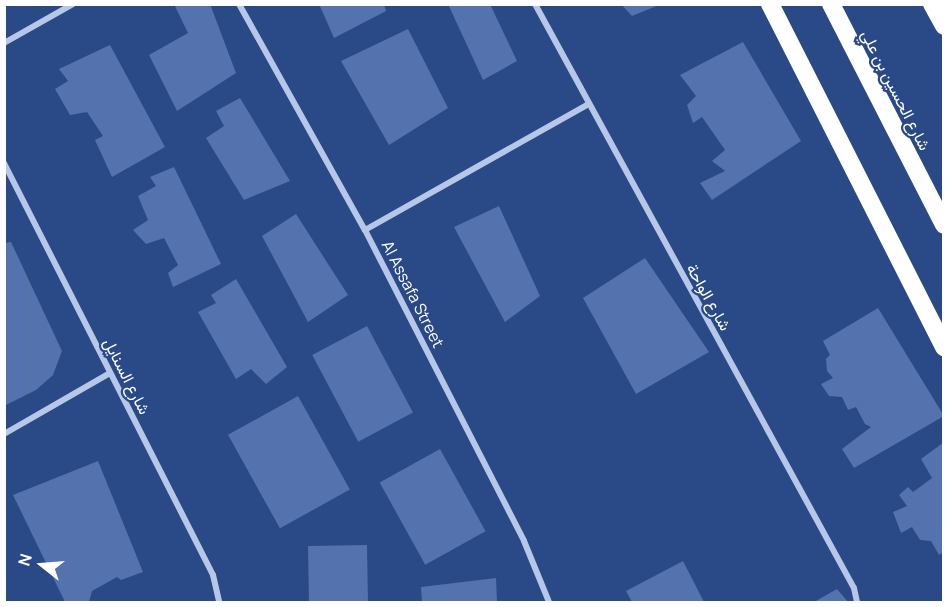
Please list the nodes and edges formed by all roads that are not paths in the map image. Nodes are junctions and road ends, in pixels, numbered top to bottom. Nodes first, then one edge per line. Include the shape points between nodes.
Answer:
1 (73, 4) edge
2 (239, 4) edge
3 (535, 4) edge
4 (770, 4) edge
5 (831, 4) edge
6 (932, 4) edge
7 (944, 26) edge
8 (4, 44) edge
9 (587, 105) junction
10 (4, 163) edge
11 (944, 225) edge
12 (365, 230) junction
13 (944, 347) edge
14 (110, 373) junction
15 (4, 434) edge
16 (219, 603) edge
17 (549, 603) edge
18 (857, 603) edge

1 - 8 street
2 - 12 street, Al Assafa Street
3 - 9 street, شارع الواحة
4 - 13 highway
5 - 11 highway, شارع الحسين بن علي
6 - 7 highway
9 - 12 street
9 - 18 street, شارع الواحة via 854,588
10 - 14 street, شارع السنايل
12 - 17 street, Al Assafa Street via 524,541
14 - 15 street
14 - 16 street, شارع السنايل via 213,575

